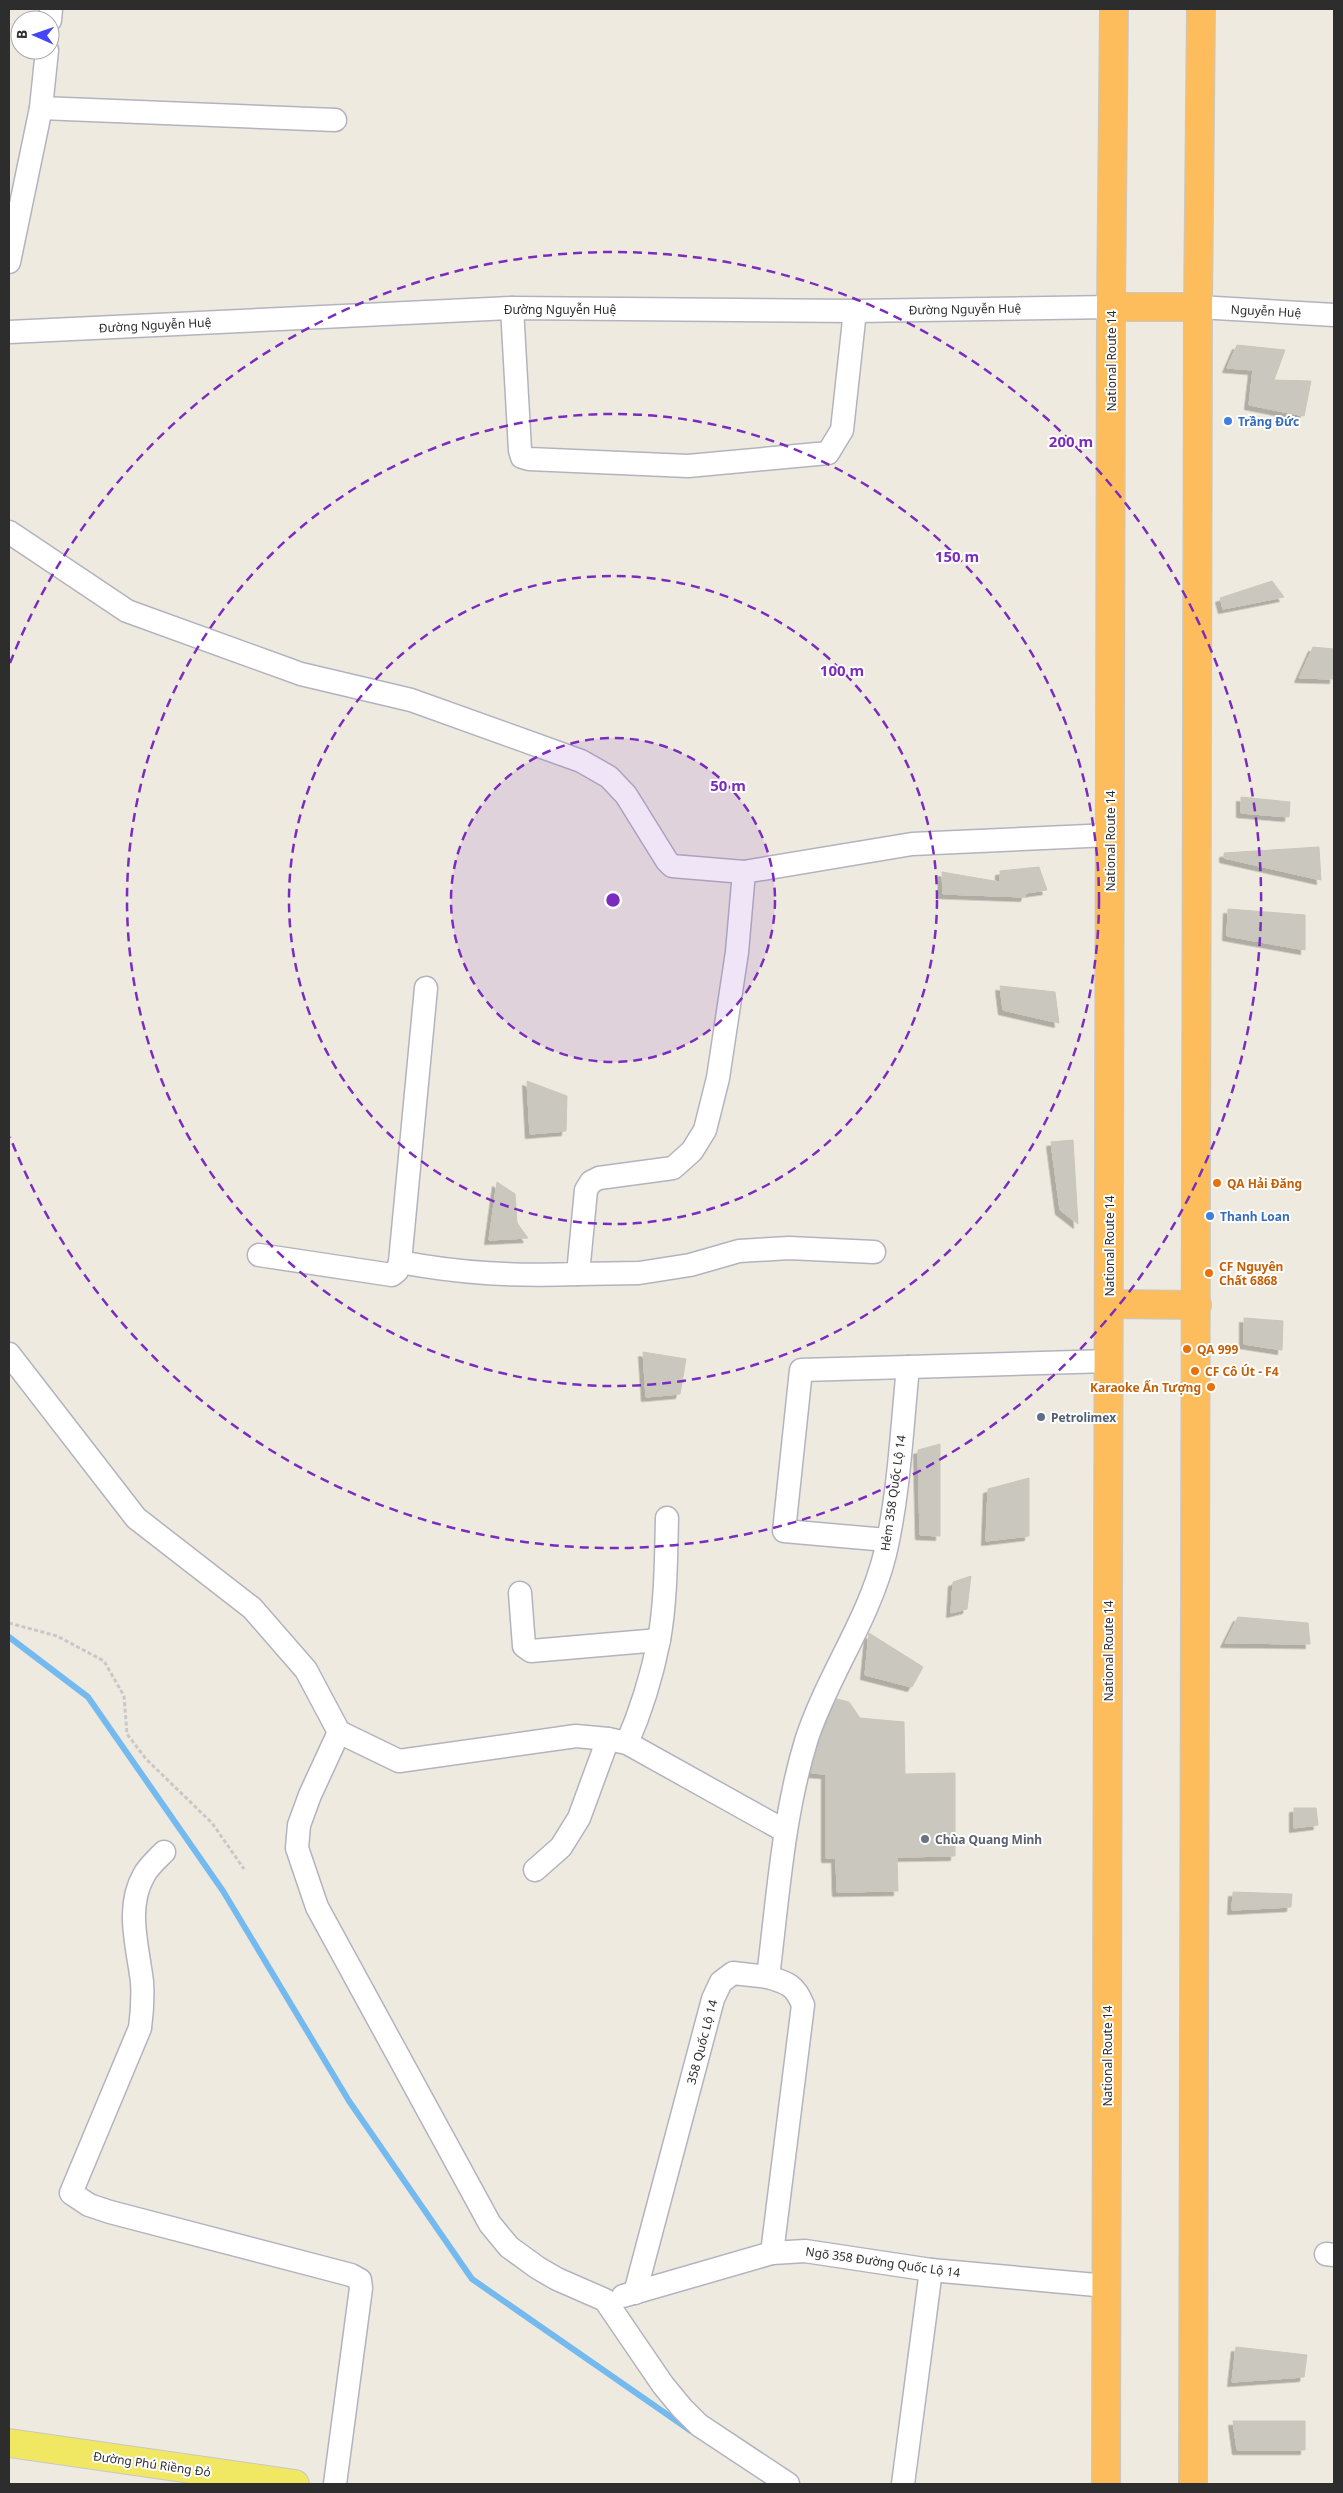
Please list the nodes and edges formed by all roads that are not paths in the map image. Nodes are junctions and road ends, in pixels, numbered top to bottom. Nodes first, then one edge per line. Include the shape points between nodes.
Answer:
1 (1114, 9) edge
2 (1201, 9) edge
3 (46, 60) edge
4 (41, 108) junction
5 (335, 120) dead end
6 (9, 262) edge
7 (1111, 307) junction
8 (1198, 307) junction
9 (512, 308) junction
10 (855, 311) junction
11 (1334, 314) edge
12 (9, 332) edge
13 (9, 532) edge
14 (1110, 835) junction
15 (744, 872) junction
16 (426, 988) dead end
17 (874, 1252) dead end
18 (260, 1256) dead end
19 (400, 1262) junction
20 (578, 1274) junction
21 (1109, 1304) junction
22 (1196, 1305) junction
23 (9, 1354) edge
24 (1109, 1361) junction
25 (908, 1367) junction
26 (668, 1518) dead end
27 (887, 1540) junction
28 (520, 1593) dead end
29 (659, 1640) junction
30 (339, 1732) junction
31 (618, 1741) junction
32 (785, 1831) junction
33 (164, 1852) dead end
34 (535, 1870) dead end
35 (768, 1977) junction
36 (772, 2252) junction
37 (931, 2270) junction
38 (1107, 2286) junction
39 (635, 2293) junction
40 (605, 2300) junction
41 (9, 2443) edge
42 (295, 2484) edge
43 (335, 2484) edge
44 (788, 2484) edge
45 (903, 2484) edge
46 (1106, 2484) edge
47 (1193, 2484) edge

1 - 7 highway, National Route 14
2 - 8 highway
3 - 4 street
4 - 5 street
4 - 6 street
7 - 8 highway
7 - 10 street, Đường Nguyễn Huệ
7 - 14 highway, National Route 14
8 - 11 street, Nguyễn Huệ
8 - 22 highway
9 - 10 street, Đường Nguyễn Huệ
9 - 10 street via 522,457 688,466 828,452 842,430
9 - 12 street, Đường Nguyễn Huệ
13 - 15 street via 127,611 301,674 410,700 581,761 609,777 626,795 672,866
14 - 15 street via 912,844
14 - 21 highway, National Route 14
15 - 20 street via 737,952 720,1068 705,1130 692,1151 672,1168 599,1178 591,1182 586,1190
16 - 19 street
17 - 20 street via 789,1248 739,1251 690,1265 639,1273
18 - 19 street via 392,1275
19 - 20 street via 453,1272 515,1276
21 - 22 highway
21 - 24 highway, National Route 14
22 - 47 highway
23 - 30 street via 136,1518 252,1608 306,1670
24 - 25 street
24 - 38 highway, National Route 14
25 - 27 street, Hẻm 358 Quốc Lộ 14
25 - 27 street via 801,1370 784,1531
26 - 29 street
27 - 32 street, Hẻm 358 Quốc Lộ 14 via 873,1591 807,1739
28 - 29 street via 524,1646 531,1651
29 - 31 street via 638,1718
30 - 31 street via 399,1761 576,1736
30 - 40 street via 310,1795 299,1825 296,1848 317,1907 490,2224 509,2247 538,2268
31 - 32 street
31 - 34 street via 561,1847
32 - 35 street
33 - 43 street via 144,1874 137,1891 133,1921 142,1982 140,2028 71,2193 89,2205 110,2212 360,2280
35 - 36 street, 358 Quốc Lộ 14 via 786,1982 797,1990 803,2005
35 - 39 street, 358 Quốc Lộ 14 via 733,1973 720,1982
36 - 37 street, Ngõ 358 Đường Quốc Lộ 14 via 805,2251
36 - 39 street, Ngõ 358 Đường Quốc Lộ 14
37 - 38 street, Ngõ 358 Đường Quốc Lộ 14
37 - 45 street
38 - 46 highway, National Route 14
39 - 40 street, Ngõ 358 Đường Quốc Lộ 14
40 - 44 street via 682,2408 699,2425
41 - 42 main road, Đường Phú Riềng Đỏ

